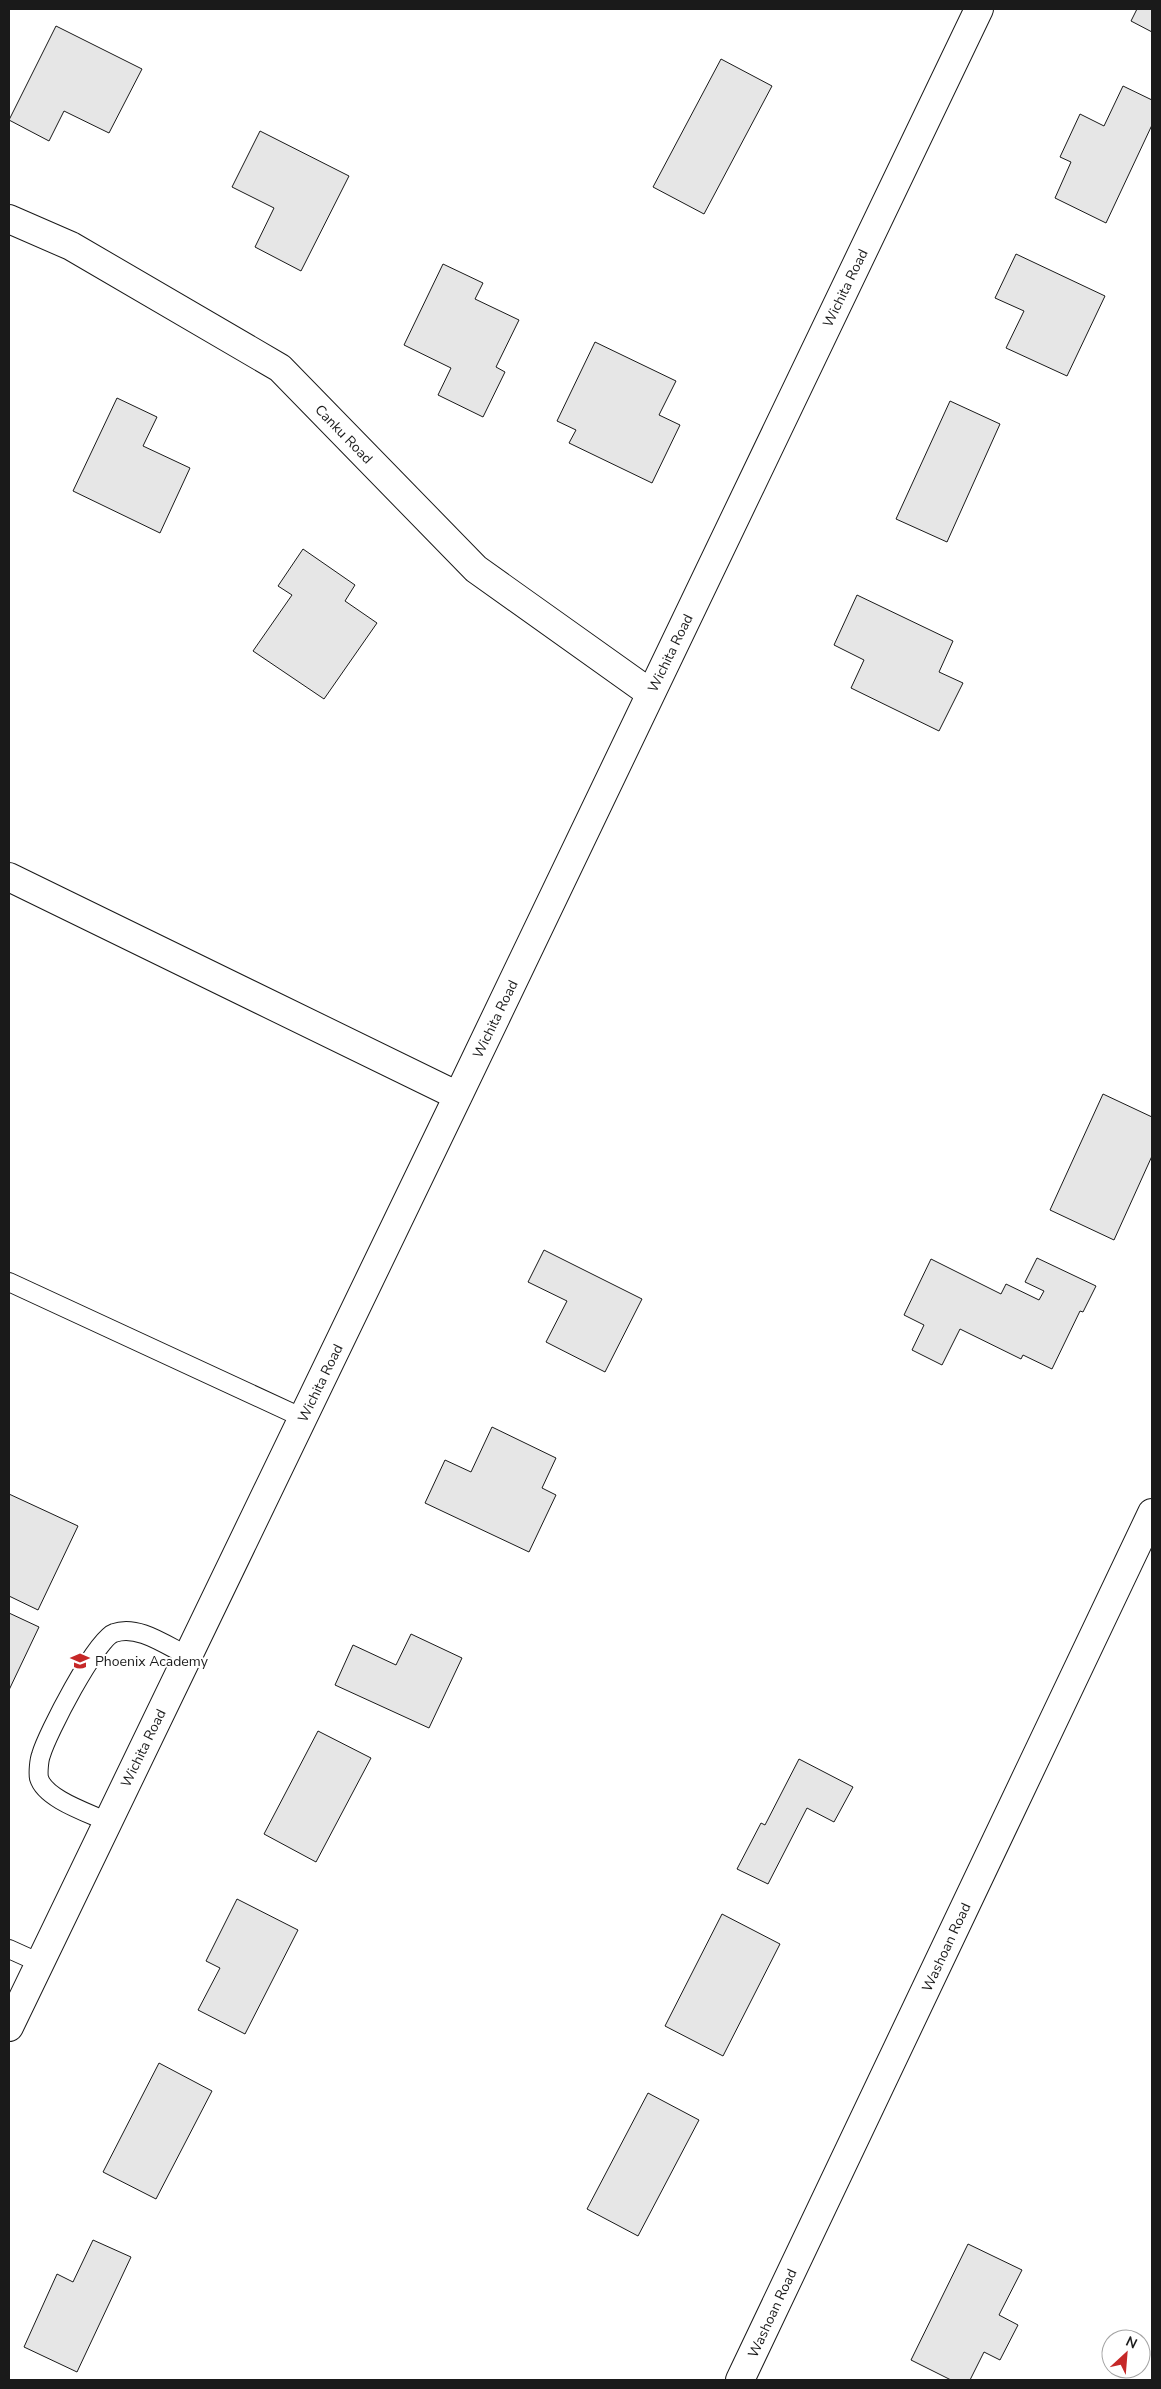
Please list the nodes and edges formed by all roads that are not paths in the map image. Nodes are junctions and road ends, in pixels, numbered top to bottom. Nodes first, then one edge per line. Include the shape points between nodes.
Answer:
1 (978, 9) edge
2 (9, 219) edge
3 (650, 693) junction
4 (9, 877) edge
5 (458, 1096) junction
6 (9, 1282) edge
7 (303, 1418) junction
8 (1152, 1513) edge
9 (188, 1656) junction
10 (108, 1822) junction
11 (9, 1949) edge
12 (40, 1963) junction
13 (9, 2027) edge
14 (740, 2380) edge

1 - 3 street, Wichita Road
2 - 3 street, Canku Road via 72,246 280,368 476,569
3 - 5 street, Wichita Road
4 - 5 street
5 - 7 street, Wichita Road
6 - 7 lane
7 - 9 street, Wichita Road
8 - 14 street, Washoan Road
9 - 10 street, Wichita Road
9 - 10 lane via 134,1630 114,1633 97,1648 44,1748 39,1778 50,1794
10 - 12 street, Wichita Road
11 - 12 lane
12 - 13 street, Wichita Road

